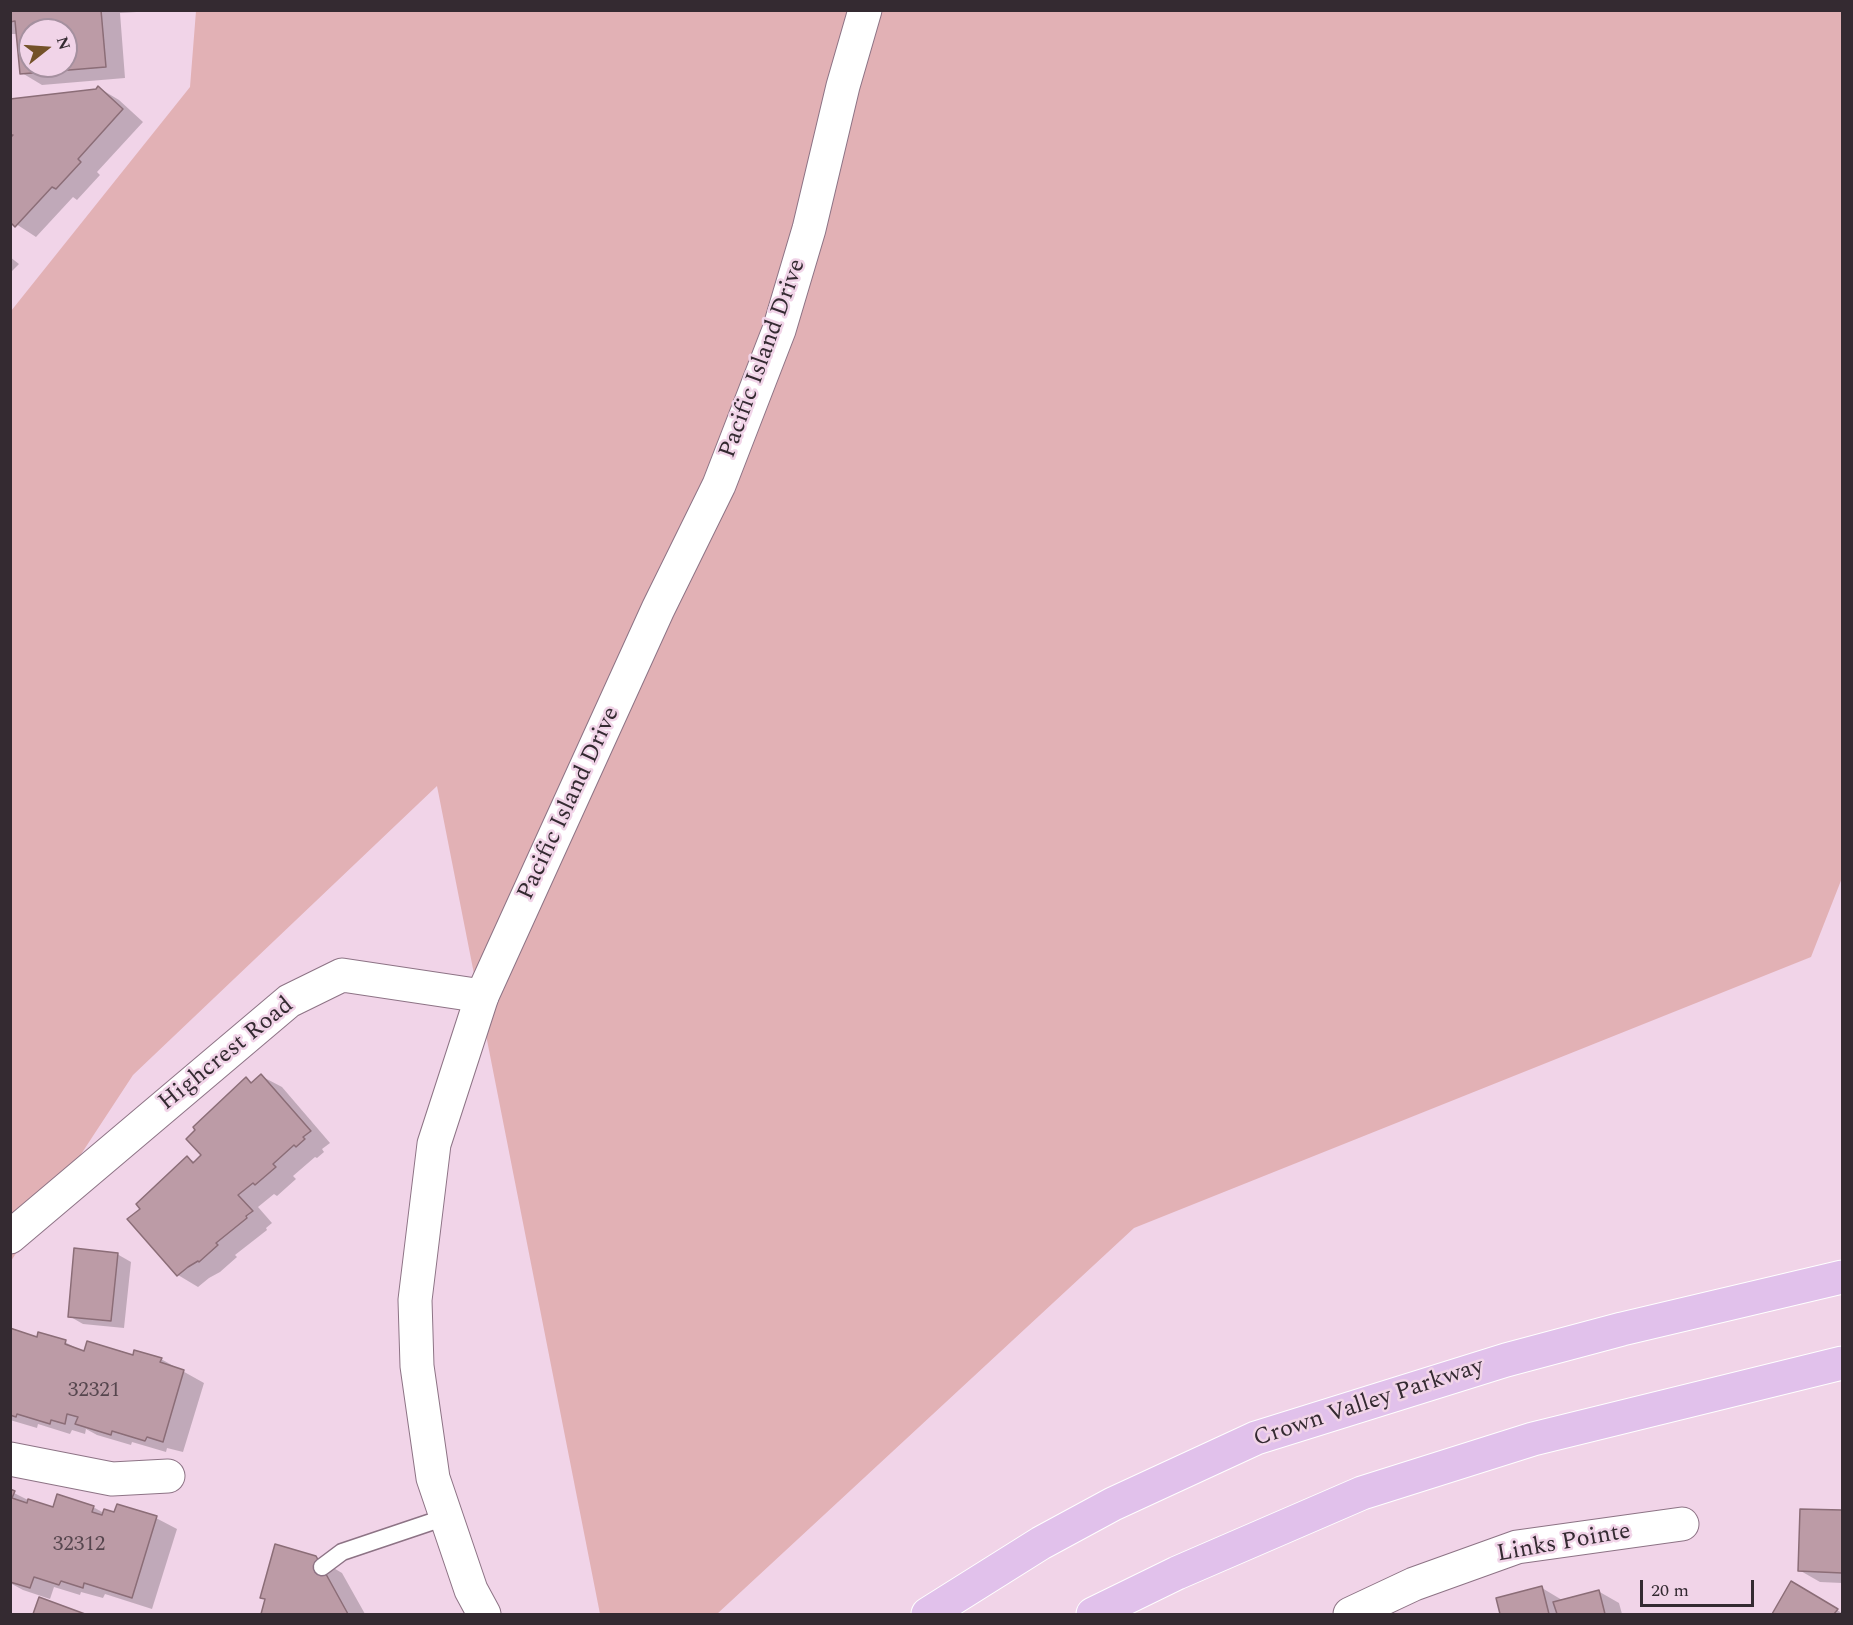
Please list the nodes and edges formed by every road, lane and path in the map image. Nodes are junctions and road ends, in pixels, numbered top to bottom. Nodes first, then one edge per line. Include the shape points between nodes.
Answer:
1 (865, 10) edge
2 (482, 996) junction
3 (10, 1237) edge
4 (1842, 1277) edge
5 (1842, 1364) edge
6 (10, 1459) edge
7 (168, 1476) dead end
8 (446, 1517) junction
9 (1682, 1524) dead end
10 (322, 1567) dead end
11 (484, 1614) edge
12 (928, 1614) edge
13 (1093, 1614) edge
14 (1350, 1614) edge

1 - 2 main road, Pacific Island Drive via 786,308 724,474 658,609
2 - 3 main road, Highcrest Road via 342,975 289,1001
2 - 8 main road, Pacific Island Drive via 434,1144 415,1300 417,1366 433,1478
4 - 12 main road, Crown Valley Parkway via 1506,1360 1256,1438 1113,1504 1041,1543
5 - 13 main road via 1533,1439 1362,1493 1187,1568
6 - 7 main road via 112,1479
8 - 10 lane via 342,1552
8 - 11 main road, Pacific Island Drive via 471,1590
9 - 14 main road, Links Pointe via 1517,1547 1414,1584

